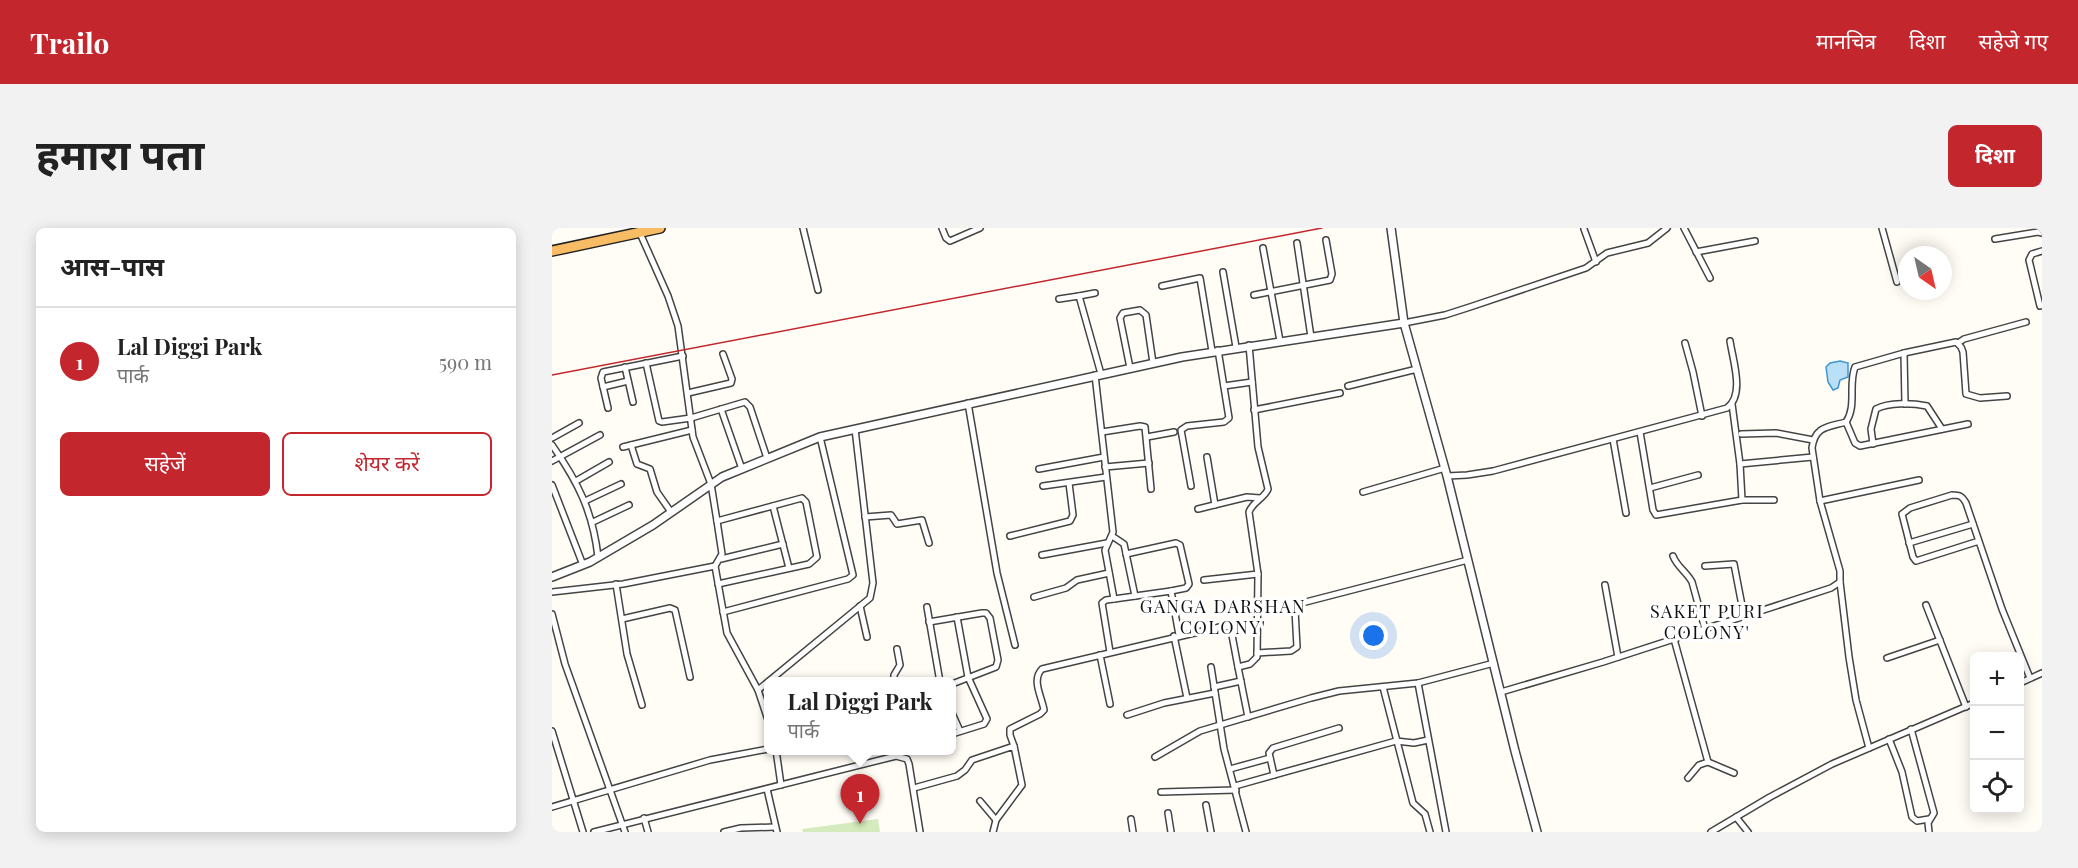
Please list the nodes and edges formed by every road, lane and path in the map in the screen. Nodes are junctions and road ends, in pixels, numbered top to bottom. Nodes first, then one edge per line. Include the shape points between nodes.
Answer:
1 (660, 228) edge
2 (803, 228) edge
3 (942, 228) edge
4 (980, 228) edge
5 (1391, 228) edge
6 (1667, 228) edge
7 (1684, 228) edge
8 (1882, 228) edge
9 (1584, 229) edge
10 (639, 230) edge
11 (2042, 233) edge
12 (1995, 239) dead end
13 (1326, 240) dead end
14 (1755, 241) dead end
15 (1298, 243) dead end
16 (1263, 249) dead end
17 (2042, 250) edge
18 (552, 251) edge
19 (1696, 252) junction
20 (1596, 262) junction
21 (1223, 272) dead end
22 (1710, 278) dead end
23 (1897, 282) dead end
24 (1162, 286) dead end
25 (1304, 286) junction
26 (818, 290) dead end
27 (1271, 292) junction
28 (1095, 293) dead end
29 (1254, 295) dead end
30 (1079, 296) junction
31 (1059, 299) dead end
32 (2040, 306) dead end
33 (1404, 322) junction
34 (2026, 322) dead end
35 (1311, 337) junction
36 (1280, 341) junction
37 (1730, 341) dead end
38 (1685, 343) dead end
39 (1958, 344) junction
40 (1249, 345) junction
41 (1236, 347) junction
42 (1215, 351) junction
43 (1904, 353) junction
44 (723, 354) dead end
45 (683, 356) junction
46 (646, 363) junction
47 (1153, 363) junction
48 (626, 367) junction
49 (1130, 368) junction
50 (1417, 369) junction
51 (1098, 375) junction
52 (628, 381) junction
53 (1252, 382) junction
54 (1224, 386) junction
55 (1348, 386) dead end
56 (603, 387) junction
57 (688, 393) junction
58 (1340, 393) dead end
59 (2007, 396) dead end
60 (633, 402) dead end
61 (968, 403) junction
62 (1732, 404) junction
63 (1905, 404) junction
64 (608, 408) dead end
65 (721, 409) junction
66 (1254, 410) junction
67 (1702, 416) junction
68 (691, 418) junction
69 (1846, 422) junction
70 (579, 423) dead end
71 (1968, 424) dead end
72 (855, 429) junction
73 (1942, 429) junction
74 (693, 430) junction
75 (1102, 432) junction
76 (1174, 432) dead end
77 (1640, 432) junction
78 (1741, 434) dead end
79 (600, 435) dead end
80 (820, 436) junction
81 (1147, 437) junction
82 (552, 438) edge
83 (1613, 439) junction
84 (1813, 440) junction
85 (1873, 444) junction
86 (552, 445) edge
87 (631, 445) junction
88 (623, 447) dead end
89 (560, 457) junction
90 (1104, 457) junction
91 (1207, 457) dead end
92 (767, 458) junction
93 (1813, 458) junction
94 (552, 461) edge
95 (609, 462) dead end
96 (1149, 463) junction
97 (1740, 464) junction
98 (1105, 467) junction
99 (741, 469) junction
100 (1039, 469) dead end
101 (1446, 472) junction
102 (1698, 474) dead end
103 (1106, 477) junction
104 (1919, 480) dead end
105 (576, 481) junction
106 (1069, 483) junction
107 (621, 484) dead end
108 (711, 484) junction
109 (552, 485) edge
110 (1043, 486) dead end
111 (1191, 486) dead end
112 (1650, 488) junction
113 (1151, 489) dead end
114 (1363, 492) dead end
115 (1260, 498) junction
116 (1742, 500) junction
117 (1774, 500) dead end
118 (585, 501) junction
119 (1820, 501) junction
120 (629, 505) dead end
121 (1215, 505) junction
122 (773, 506) junction
123 (1198, 509) dead end
124 (671, 512) junction
125 (1626, 513) dead end
126 (865, 517) junction
127 (717, 521) junction
128 (593, 522) junction
129 (1973, 524) junction
130 (1010, 536) dead end
131 (1112, 536) junction
132 (1979, 541) junction
133 (929, 543) dead end
134 (1107, 543) junction
135 (1909, 543) junction
136 (783, 544) junction
137 (1126, 554) junction
138 (1042, 555) dead end
139 (1673, 556) dead end
140 (598, 557) junction
141 (721, 559) junction
142 (1468, 560) junction
143 (583, 565) junction
144 (716, 566) junction
145 (1705, 566) dead end
146 (789, 568) junction
147 (1109, 573) junction
148 (1258, 574) junction
149 (552, 577) edge
150 (1204, 580) dead end
151 (1840, 582) junction
152 (616, 584) junction
153 (718, 584) junction
154 (1605, 585) dead end
155 (1171, 591) junction
156 (552, 592) edge
157 (1135, 596) junction
158 (1034, 597) dead end
159 (1114, 599) junction
160 (1926, 605) dead end
161 (860, 606) junction
162 (927, 607) dead end
163 (723, 612) junction
164 (552, 614) edge
165 (1744, 616) junction
166 (957, 617) junction
167 (622, 619) junction
168 (930, 622) junction
169 (1705, 629) junction
170 (1177, 636) junction
171 (867, 637) dead end
172 (1674, 639) junction
173 (1940, 640) junction
174 (1015, 645) dead end
175 (897, 649) dead end
176 (1110, 652) junction
177 (1257, 653) junction
178 (1100, 655) junction
179 (1618, 657) junction
180 (1887, 658) dead end
181 (1494, 663) junction
182 (1211, 667) dead end
183 (1238, 667) junction
184 (2042, 673) edge
185 (690, 676) dead end
186 (774, 677) edge
187 (894, 677) edge
188 (939, 677) edge
189 (968, 677) junction
190 (2030, 678) junction
191 (2024, 680) edge
192 (1241, 681) junction
193 (956, 682) edge
194 (1418, 683) junction
195 (764, 685) edge
196 (1383, 687) junction
197 (758, 690) junction
198 (1215, 690) junction
199 (1501, 692) junction
200 (1187, 698) junction
201 (1110, 704) dead end
202 (642, 705) dead end
203 (1970, 705) edge
204 (1966, 707) junction
205 (764, 708) edge
206 (1127, 715) dead end
207 (1248, 717) junction
208 (956, 723) edge
209 (1220, 725) junction
210 (1339, 728) dead end
211 (1911, 729) junction
212 (552, 731) edge
213 (960, 731) junction
214 (956, 732) edge
215 (1889, 739) junction
216 (1428, 740) junction
217 (1396, 741) junction
218 (1014, 746) junction
219 (1869, 748) junction
220 (764, 750) edge
221 (777, 755) edge
222 (883, 755) edge
223 (908, 755) edge
224 (1155, 757) dead end
225 (884, 758) junction
226 (1270, 758) junction
227 (908, 759) junction
228 (1708, 762) junction
229 (1230, 769) junction
230 (1734, 773) dead end
231 (1274, 775) junction
232 (1688, 778) dead end
233 (781, 785) junction
234 (914, 788) junction
235 (1236, 788) junction
236 (611, 789) junction
237 (767, 789) junction
238 (1161, 792) dead end
239 (573, 800) junction
240 (980, 801) dead end
241 (1206, 805) dead end
242 (552, 807) edge
243 (1168, 813) dead end
244 (644, 818) junction
245 (1736, 818) junction
246 (1131, 819) dead end
247 (1929, 819) junction
248 (996, 820) junction
249 (622, 823) junction
250 (776, 830) edge
251 (583, 832) edge
252 (594, 832) edge
253 (625, 832) edge
254 (648, 832) edge
255 (724, 832) edge
256 (920, 832) edge
257 (993, 832) edge
258 (1133, 832) edge
259 (1171, 832) edge
260 (1211, 832) edge
261 (1246, 832) edge
262 (1430, 832) edge
263 (1446, 832) edge
264 (1537, 832) edge
265 (1711, 832) edge
266 (1748, 832) edge
267 (1929, 832) edge

1 - 10 highway
2 - 26 street
3 - 4 street via 950,241
5 - 33 street
6 - 20 street via 1648,243 1607,253
7 - 19 street
8 - 23 street
9 - 20 street
10 - 18 highway
10 - 45 street via 678,326
11 - 12 street
13 - 25 street via 1332,278
14 - 19 street
15 - 25 street
16 - 27 street
17 - 32 street via 2029,260
19 - 22 street
20 - 33 street via 1445,315
21 - 41 street
24 - 42 street via 1200,278
25 - 27 street
25 - 35 street
27 - 29 street
27 - 36 street
28 - 30 street
30 - 31 street
30 - 51 street
33 - 35 street
33 - 50 street
34 - 39 street
35 - 36 street
36 - 40 street
37 - 62 street via 1737,393
38 - 67 street
39 - 43 street
39 - 59 street via 1963,352 1966,394 1980,398
40 - 41 street
40 - 53 street
41 - 42 street
42 - 47 street
42 - 54 street
43 - 63 street
43 - 69 street via 1855,368
44 - 57 street via 731,383
45 - 46 street
45 - 57 street
46 - 48 street
46 - 68 street via 660,421
47 - 49 street
47 - 49 street via 1144,312 1123,313 1120,318
48 - 52 street
48 - 56 street via 603,372
49 - 51 street
50 - 55 street
50 - 101 street
51 - 61 street
51 - 75 street
52 - 56 street
52 - 60 street
53 - 54 street
53 - 66 street
54 - 111 street via 1229,418 1181,430
56 - 64 street
57 - 68 street
58 - 66 street
61 - 72 street
61 - 174 street via 997,573
62 - 67 street
62 - 97 street
63 - 73 street via 1927,406
63 - 85 street via 1876,409 1871,429
65 - 68 street
65 - 92 street via 748,404
65 - 99 street
66 - 115 street via 1268,489
67 - 77 street
68 - 74 street
69 - 84 street via 1820,430
69 - 85 street via 1857,446
70 - 82 street
71 - 73 street
72 - 80 street
72 - 126 street
73 - 85 street
74 - 87 street
74 - 108 street
75 - 81 street via 1143,426
75 - 90 street
76 - 81 street
77 - 83 street
77 - 112 street
78 - 84 street via 1776,433
79 - 89 street
80 - 92 street
80 - 163 street via 853,575
81 - 96 street
83 - 101 street via 1493,471
83 - 125 street
84 - 93 street
86 - 89 street
87 - 88 street
87 - 124 street via 637,464 652,471 657,492
89 - 94 street
89 - 105 street
90 - 98 street
90 - 100 street
91 - 121 street
92 - 99 street
93 - 97 street
93 - 119 street
95 - 105 street
96 - 98 street
96 - 113 street
97 - 116 street
98 - 103 street
99 - 108 street
101 - 114 street
101 - 142 street
102 - 112 street
103 - 106 street
103 - 131 street
104 - 119 street
105 - 118 street
106 - 110 street
106 - 130 street via 1070,521
107 - 118 street
108 - 124 street
108 - 127 street
109 - 143 street
112 - 116 street via 1656,515
115 - 121 street
115 - 148 street via 1249,512
116 - 117 street
118 - 128 street
119 - 151 street
120 - 128 street
121 - 123 street
122 - 127 street
122 - 136 street
122 - 146 street via 799,498 806,502 817,557 809,564
124 - 140 street
126 - 133 street via 891,515 899,524 921,520
126 - 161 street via 873,583 870,598
127 - 141 street
128 - 140 street
129 - 132 street
129 - 135 street
129 - 135 street via 1959,495 1932,501 1902,514
131 - 134 street
131 - 137 street via 1122,542
132 - 135 street via 1916,561
132 - 190 street
134 - 138 street
134 - 147 street
136 - 141 street
136 - 146 street
137 - 155 street via 1180,544 1189,584
137 - 157 street
139 - 169 street via 1692,582
140 - 143 street
141 - 144 street
142 - 177 street via 1298,604 1295,650
142 - 181 street
143 - 149 street
144 - 152 street
144 - 153 street
145 - 165 street via 1734,564
146 - 153 street
147 - 158 street via 1077,580 1066,588
147 - 159 street
148 - 150 street
148 - 177 street
151 - 165 street
151 - 219 street via 1854,689
152 - 156 street
152 - 167 street
153 - 163 street
154 - 179 street
155 - 157 street
155 - 170 street
157 - 159 street
159 - 176 street via 1102,603
160 - 173 street
161 - 171 street
161 - 186 street
162 - 168 street
163 - 197 street via 727,633
164 - 236 street via 565,664
165 - 169 street
166 - 168 street
166 - 189 street
166 - 189 street via 986,613 990,618 997,664 991,670
167 - 185 street via 675,610
167 - 202 street via 627,654
168 - 188 street
169 - 172 street
170 - 176 street
170 - 183 street via 1230,627
170 - 200 street
172 - 179 street
172 - 228 street
173 - 180 street
173 - 204 street
175 - 187 street via 900,666
176 - 178 street
177 - 183 street via 1256,660
178 - 201 street
178 - 218 street via 1039,672 1036,681 1044,710 1010,729
179 - 199 street
181 - 194 street
181 - 199 street
182 - 198 street
183 - 192 street
184 - 190 street
189 - 193 street
189 - 213 street via 987,720
190 - 191 street
192 - 198 street
192 - 207 street
194 - 196 street
194 - 216 street
195 - 197 street
196 - 207 street via 1323,694
196 - 217 street
197 - 205 street
198 - 200 street
198 - 209 street
199 - 264 street
200 - 206 street
203 - 204 street
204 - 211 street
207 - 209 street
208 - 213 street
209 - 224 street via 1193,734
209 - 229 street
210 - 226 street via 1273,748
211 - 215 street
211 - 247 street via 1934,813
212 - 239 street
213 - 214 street
215 - 219 street
215 - 247 street via 1902,772 1912,817 1917,821
216 - 217 street
216 - 263 street
217 - 231 street
217 - 262 street via 1413,802 1425,814
218 - 234 street via 972,760 957,776
218 - 248 street via 1022,784
219 - 245 street via 1795,783
220 - 236 street via 710,760
221 - 233 street
222 - 225 street
223 - 227 street
225 - 227 street
225 - 233 street
226 - 229 street
226 - 231 street
227 - 234 street
228 - 230 street
228 - 232 street via 1699,765
229 - 235 street
231 - 235 street
233 - 237 street
234 - 256 street
235 - 238 street
235 - 261 street
236 - 239 street
236 - 249 street
237 - 244 street
237 - 250 street
239 - 242 street
239 - 251 street
240 - 248 street
241 - 260 street
243 - 259 street
244 - 249 street
244 - 254 street
245 - 265 street
245 - 266 street
246 - 258 street
247 - 267 street
248 - 257 street
249 - 252 street
249 - 253 street
250 - 255 street via 741,828

